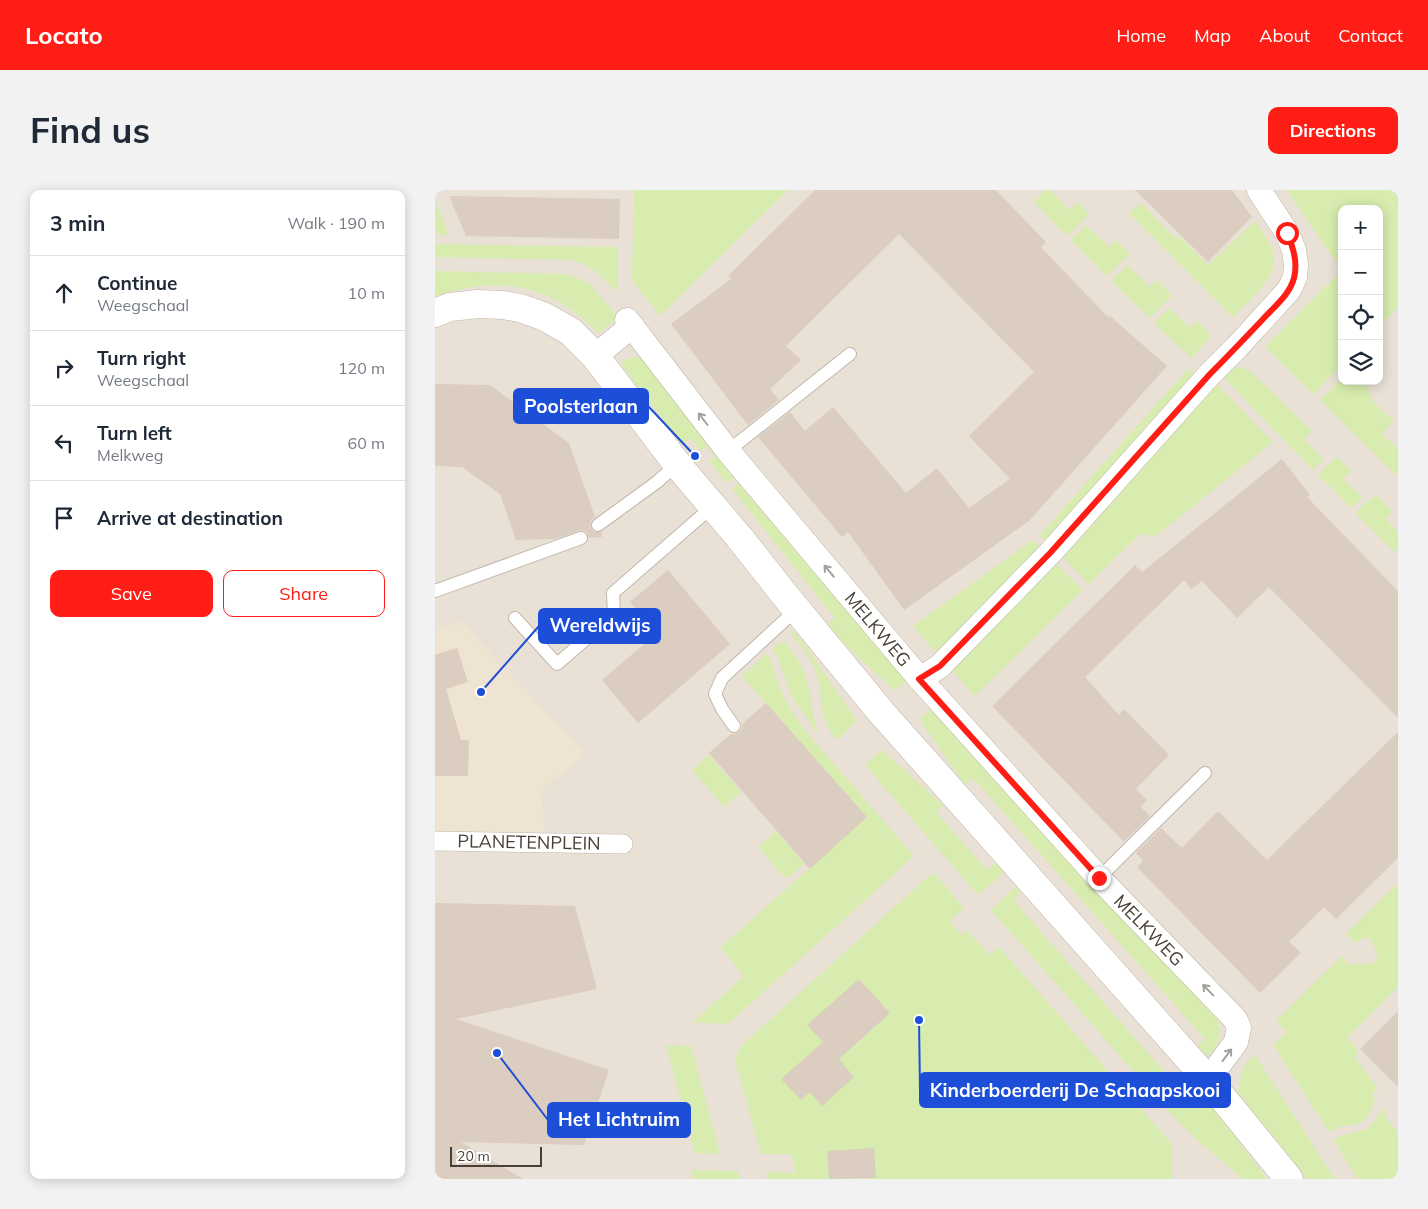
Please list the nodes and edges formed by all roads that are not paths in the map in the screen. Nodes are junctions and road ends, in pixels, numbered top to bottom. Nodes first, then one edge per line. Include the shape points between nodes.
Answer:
1 (1259, 190) edge
2 (435, 313) edge
3 (850, 354) dead end
4 (595, 356) junction
5 (728, 451) junction
6 (677, 464) junction
7 (713, 506) junction
8 (598, 525) dead end
9 (581, 538) dead end
10 (435, 591) edge
11 (797, 609) junction
12 (515, 618) dead end
13 (919, 679) junction
14 (733, 726) dead end
15 (1205, 773) dead end
16 (435, 841) edge
17 (623, 844) dead end
18 (1099, 878) junction
19 (1208, 1080) junction
20 (1289, 1179) edge

1 - 13 street via 1287,233 1294,250 1295,277 1289,290 1051,552 940,666
2 - 4 street via 450,306 479,304 520,308 570,331
3 - 5 lane
5 -> 4 street, MELKWEG via 629,323
4 - 6 street
13 -> 5 street, MELKWEG
6 - 7 street
6 - 8 lane
7 - 11 street
7 - 12 lane via 613,593 614,615 557,664
9 - 10 lane
11 - 14 lane via 722,678 715,694
11 - 19 street via 881,712
13 - 18 street, MELKWEG
15 - 18 lane
16 - 17 street, PLANETENPLEIN
19 -> 18 street, MELKWEG via 1236,1042 1239,1027 1235,1019
19 - 20 street

